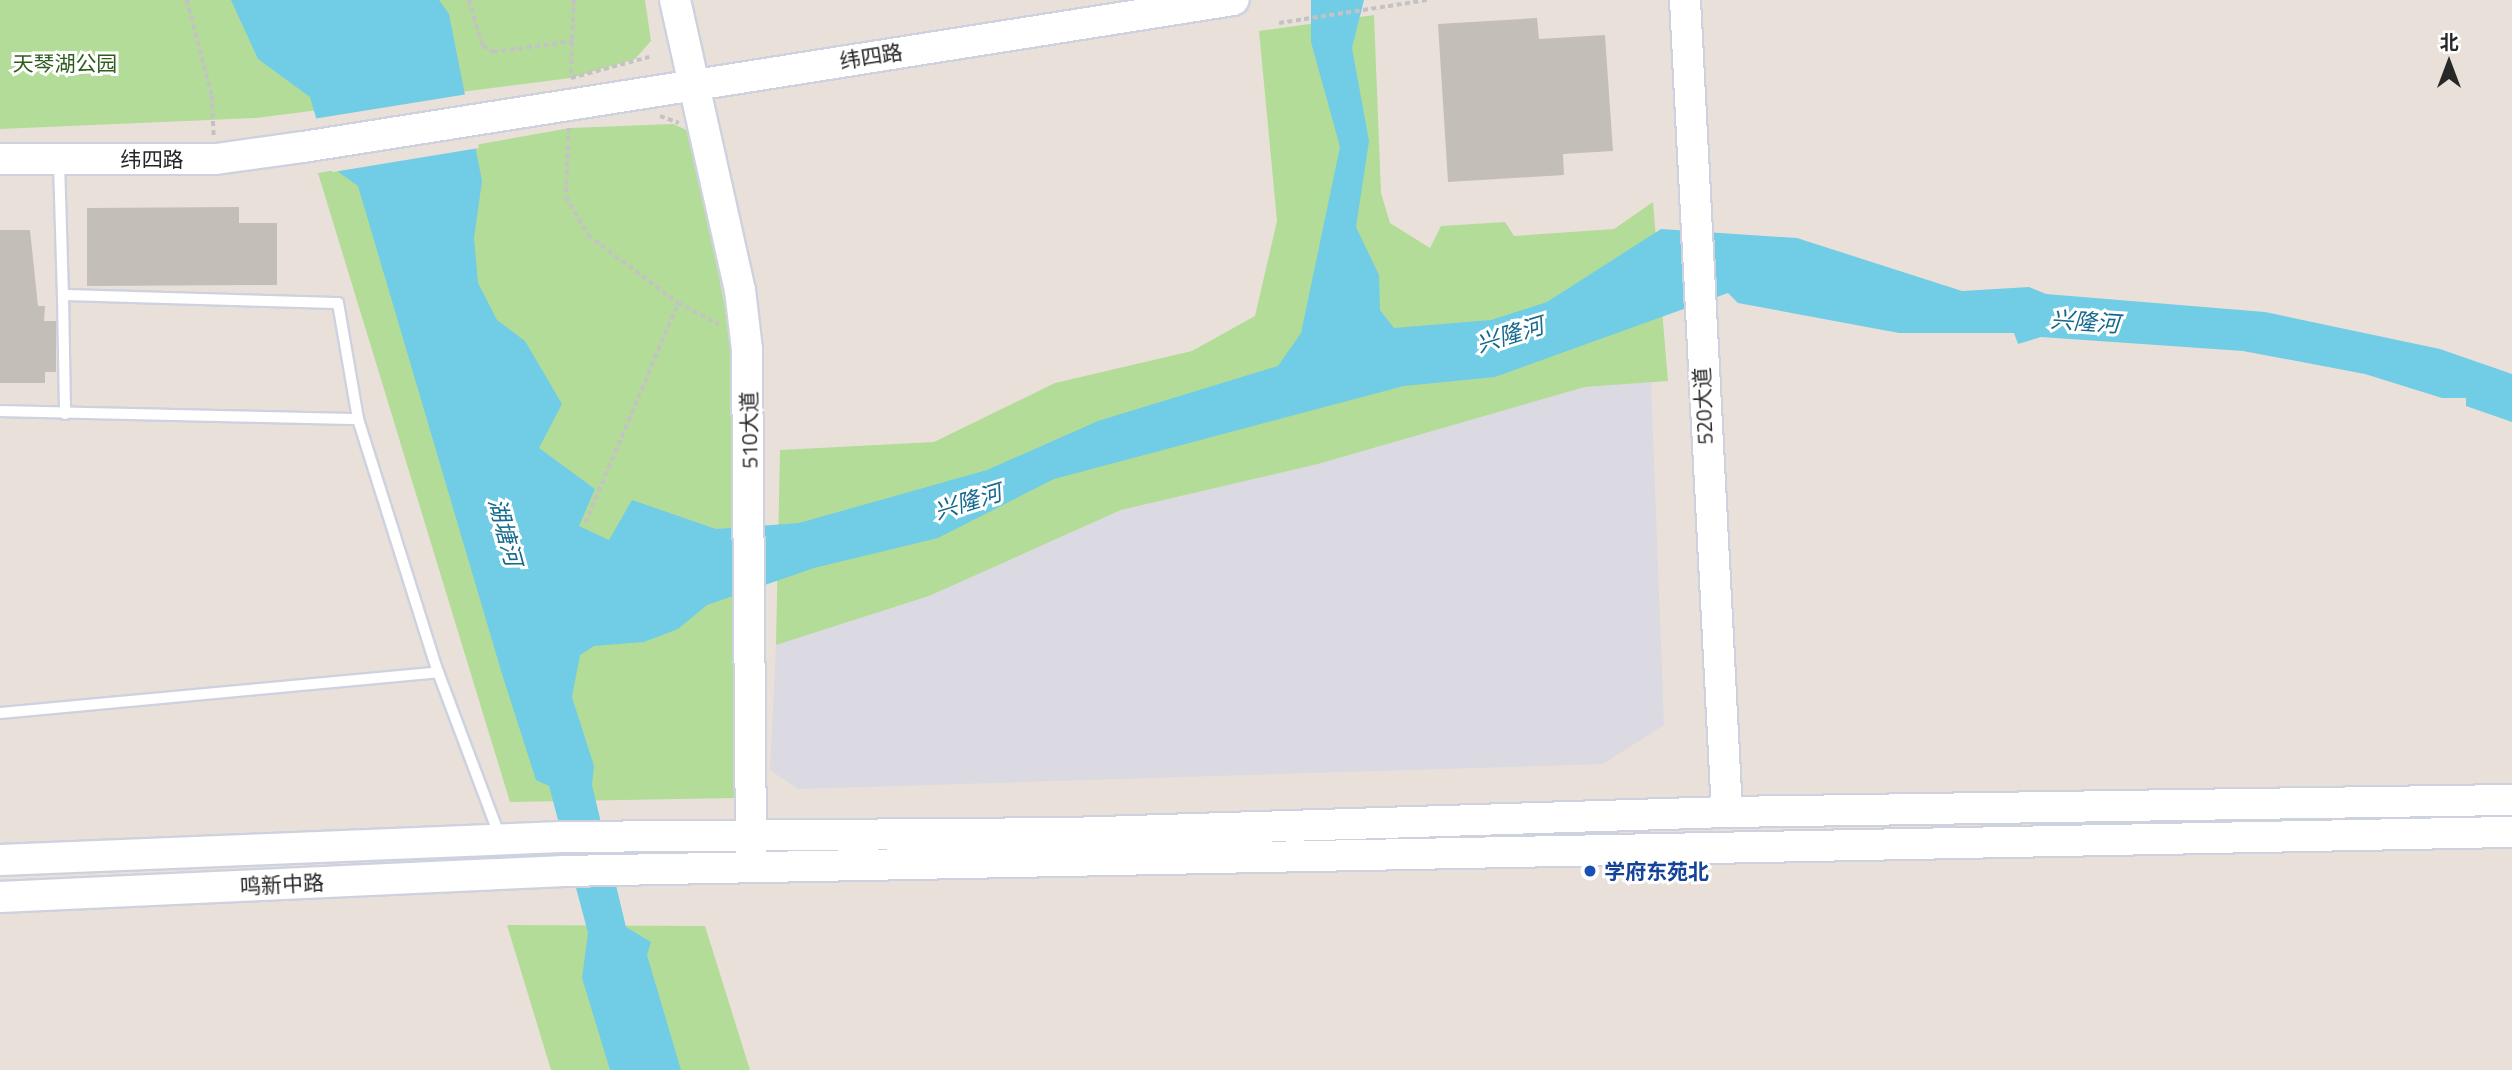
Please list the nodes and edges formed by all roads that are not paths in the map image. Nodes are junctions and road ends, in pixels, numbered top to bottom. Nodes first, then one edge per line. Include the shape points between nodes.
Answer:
1 (675, 0) edge
2 (1233, 0) edge
3 (1685, 0) edge
4 (693, 85) junction
5 (0, 159) edge
6 (59, 159) junction
7 (63, 295) junction
8 (0, 411) edge
9 (65, 414) junction
10 (358, 419) junction
11 (439, 672) junction
12 (0, 713) edge
13 (2512, 800) edge
14 (1727, 812) junction
15 (2512, 832) edge
16 (751, 835) junction
17 (500, 839) junction
18 (0, 860) edge
19 (751, 867) junction
20 (0, 897) edge

1 - 4 main road, 510大道
2 - 4 main road, 纬四路
3 - 14 main road, 520大道 via 1692,227
4 - 6 main road, 纬四路 via 216,159
4 - 16 main road, 510大道 via 740,290 752,590
5 - 6 main road, 纬四路
6 - 7 lane
7 - 9 lane
7 - 10 lane via 338,303
8 - 9 lane
9 - 10 lane
10 - 11 lane
11 - 12 lane
11 - 17 lane
13 - 14 main road, 鸣新中路
14 - 16 main road, 鸣新中路 via 1069,833
15 - 19 main road, 鸣新中路
16 - 17 main road, 鸣新中路
16 - 19 main road, 510大道
17 - 18 main road, 鸣新中路
19 - 20 main road, 鸣新中路

